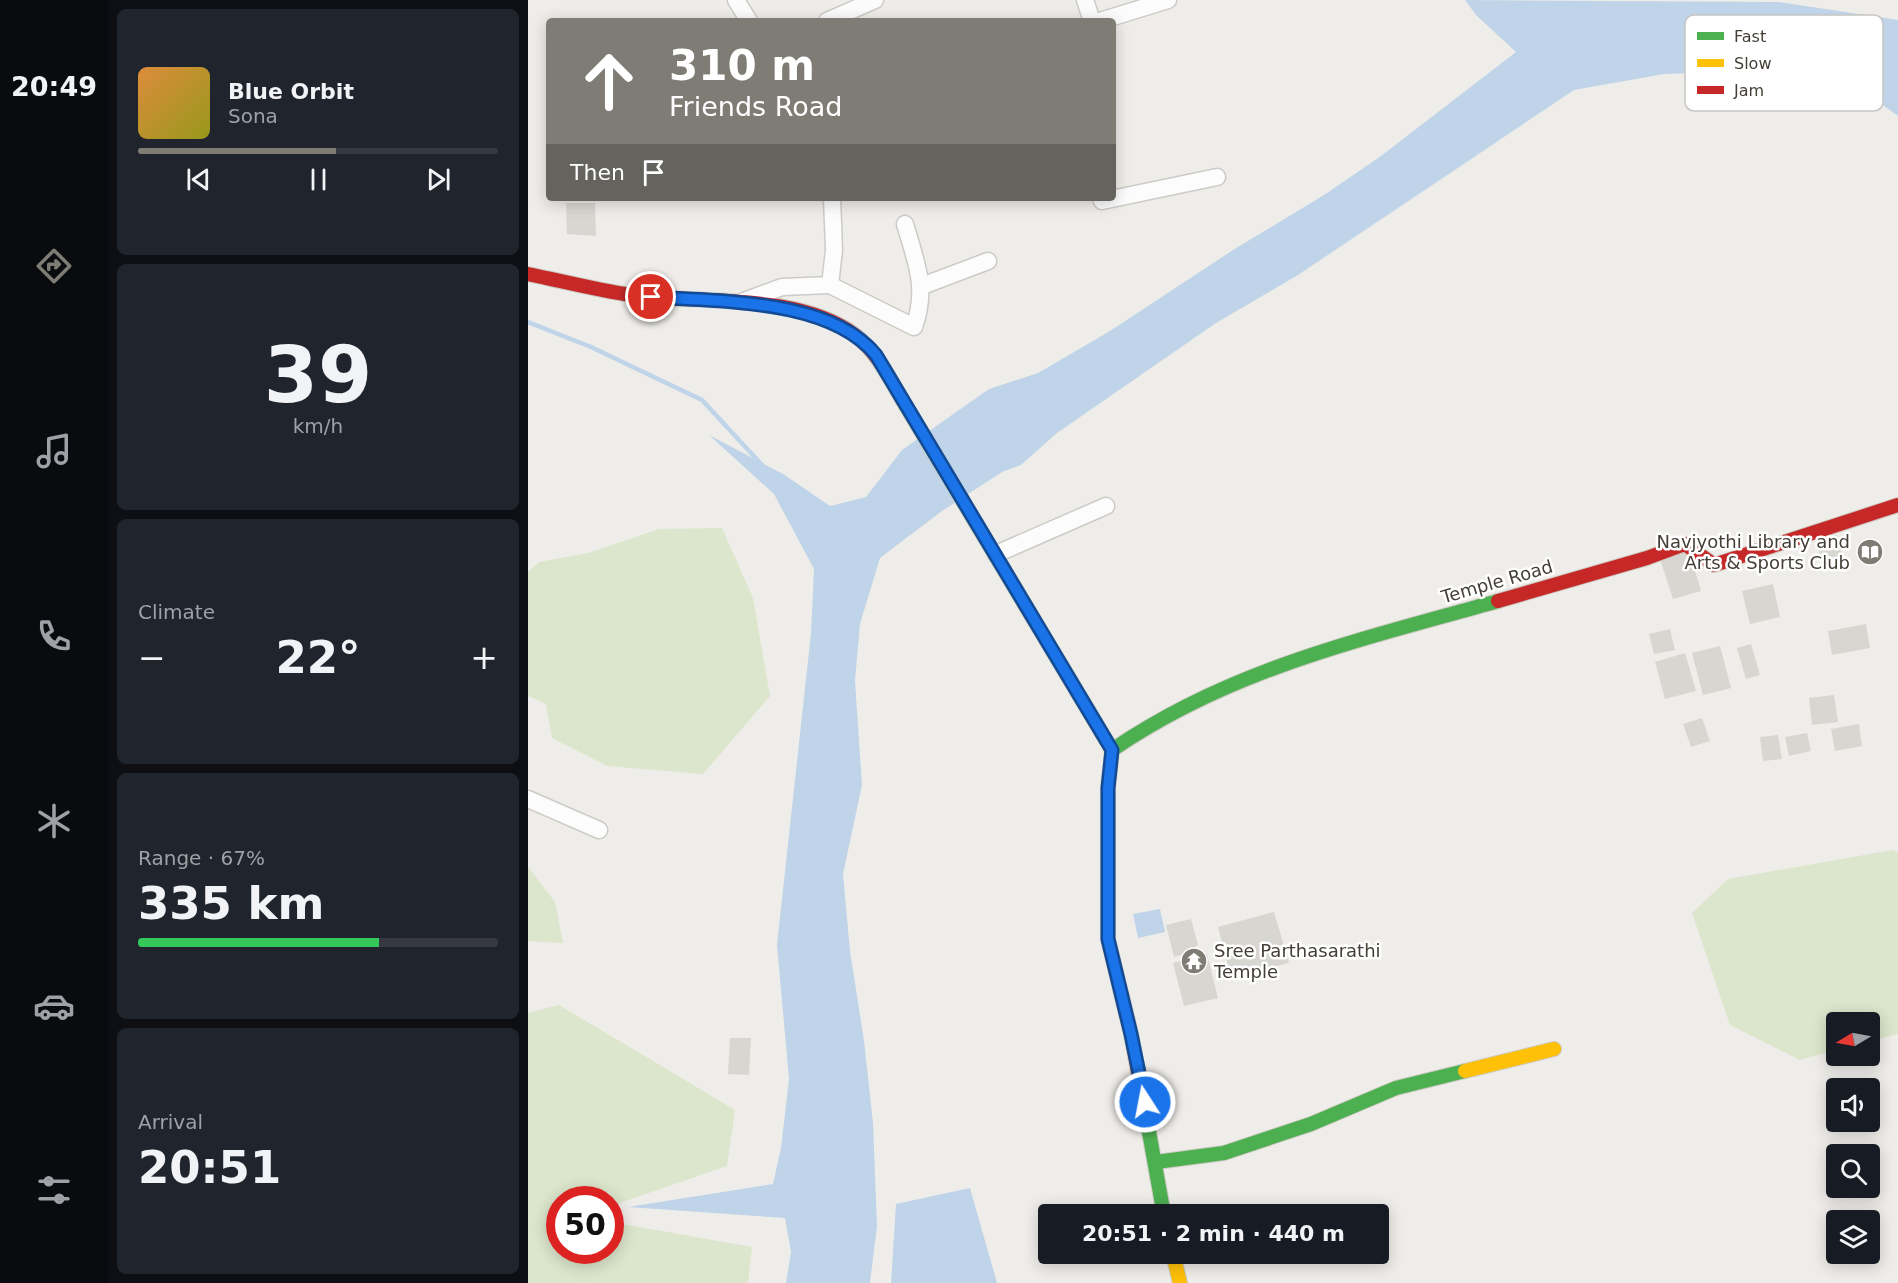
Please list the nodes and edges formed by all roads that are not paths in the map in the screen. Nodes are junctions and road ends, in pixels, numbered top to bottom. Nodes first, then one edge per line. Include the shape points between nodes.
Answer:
1 (736, 0) edge
2 (874, 0) edge
3 (1085, 0) edge
4 (1168, 0) edge
5 (746, 18) edge
6 (834, 18) edge
7 (1091, 18) edge
8 (1110, 18) edge
9 (1217, 177) dead end
10 (1116, 198) edge
11 (832, 201) edge
12 (905, 224) dead end
13 (988, 261) dead end
14 (528, 274) edge
15 (830, 285) junction
16 (922, 286) junction
17 (740, 303) junction
18 (1898, 505) edge
19 (1106, 506) dead end
20 (996, 554) junction
21 (1112, 750) junction
22 (528, 800) edge
23 (600, 830) dead end
24 (1554, 1049) dead end
25 (1156, 1162) junction
26 (1162, 1204) edge
27 (1175, 1264) edge
28 (1180, 1283) edge

1 - 5 street
2 - 6 street
3 - 7 street
4 - 8 street
9 - 10 street
11 - 15 street via 834,250
12 - 16 street
13 - 16 street
14 - 17 main road via 632,295
15 - 16 street via 914,327
15 - 17 street via 782,287
17 - 20 main road via 810,315 854,334 876,355
18 - 21 main road, Temple Road via 1714,565 1685,544 1334,647 1277,665 1192,700
19 - 20 street
20 - 21 main road
21 - 25 main road via 1108,788 1108,939
22 - 23 street
24 - 25 main road via 1396,1088 1311,1124 1224,1153
25 - 26 main road
27 - 28 main road

